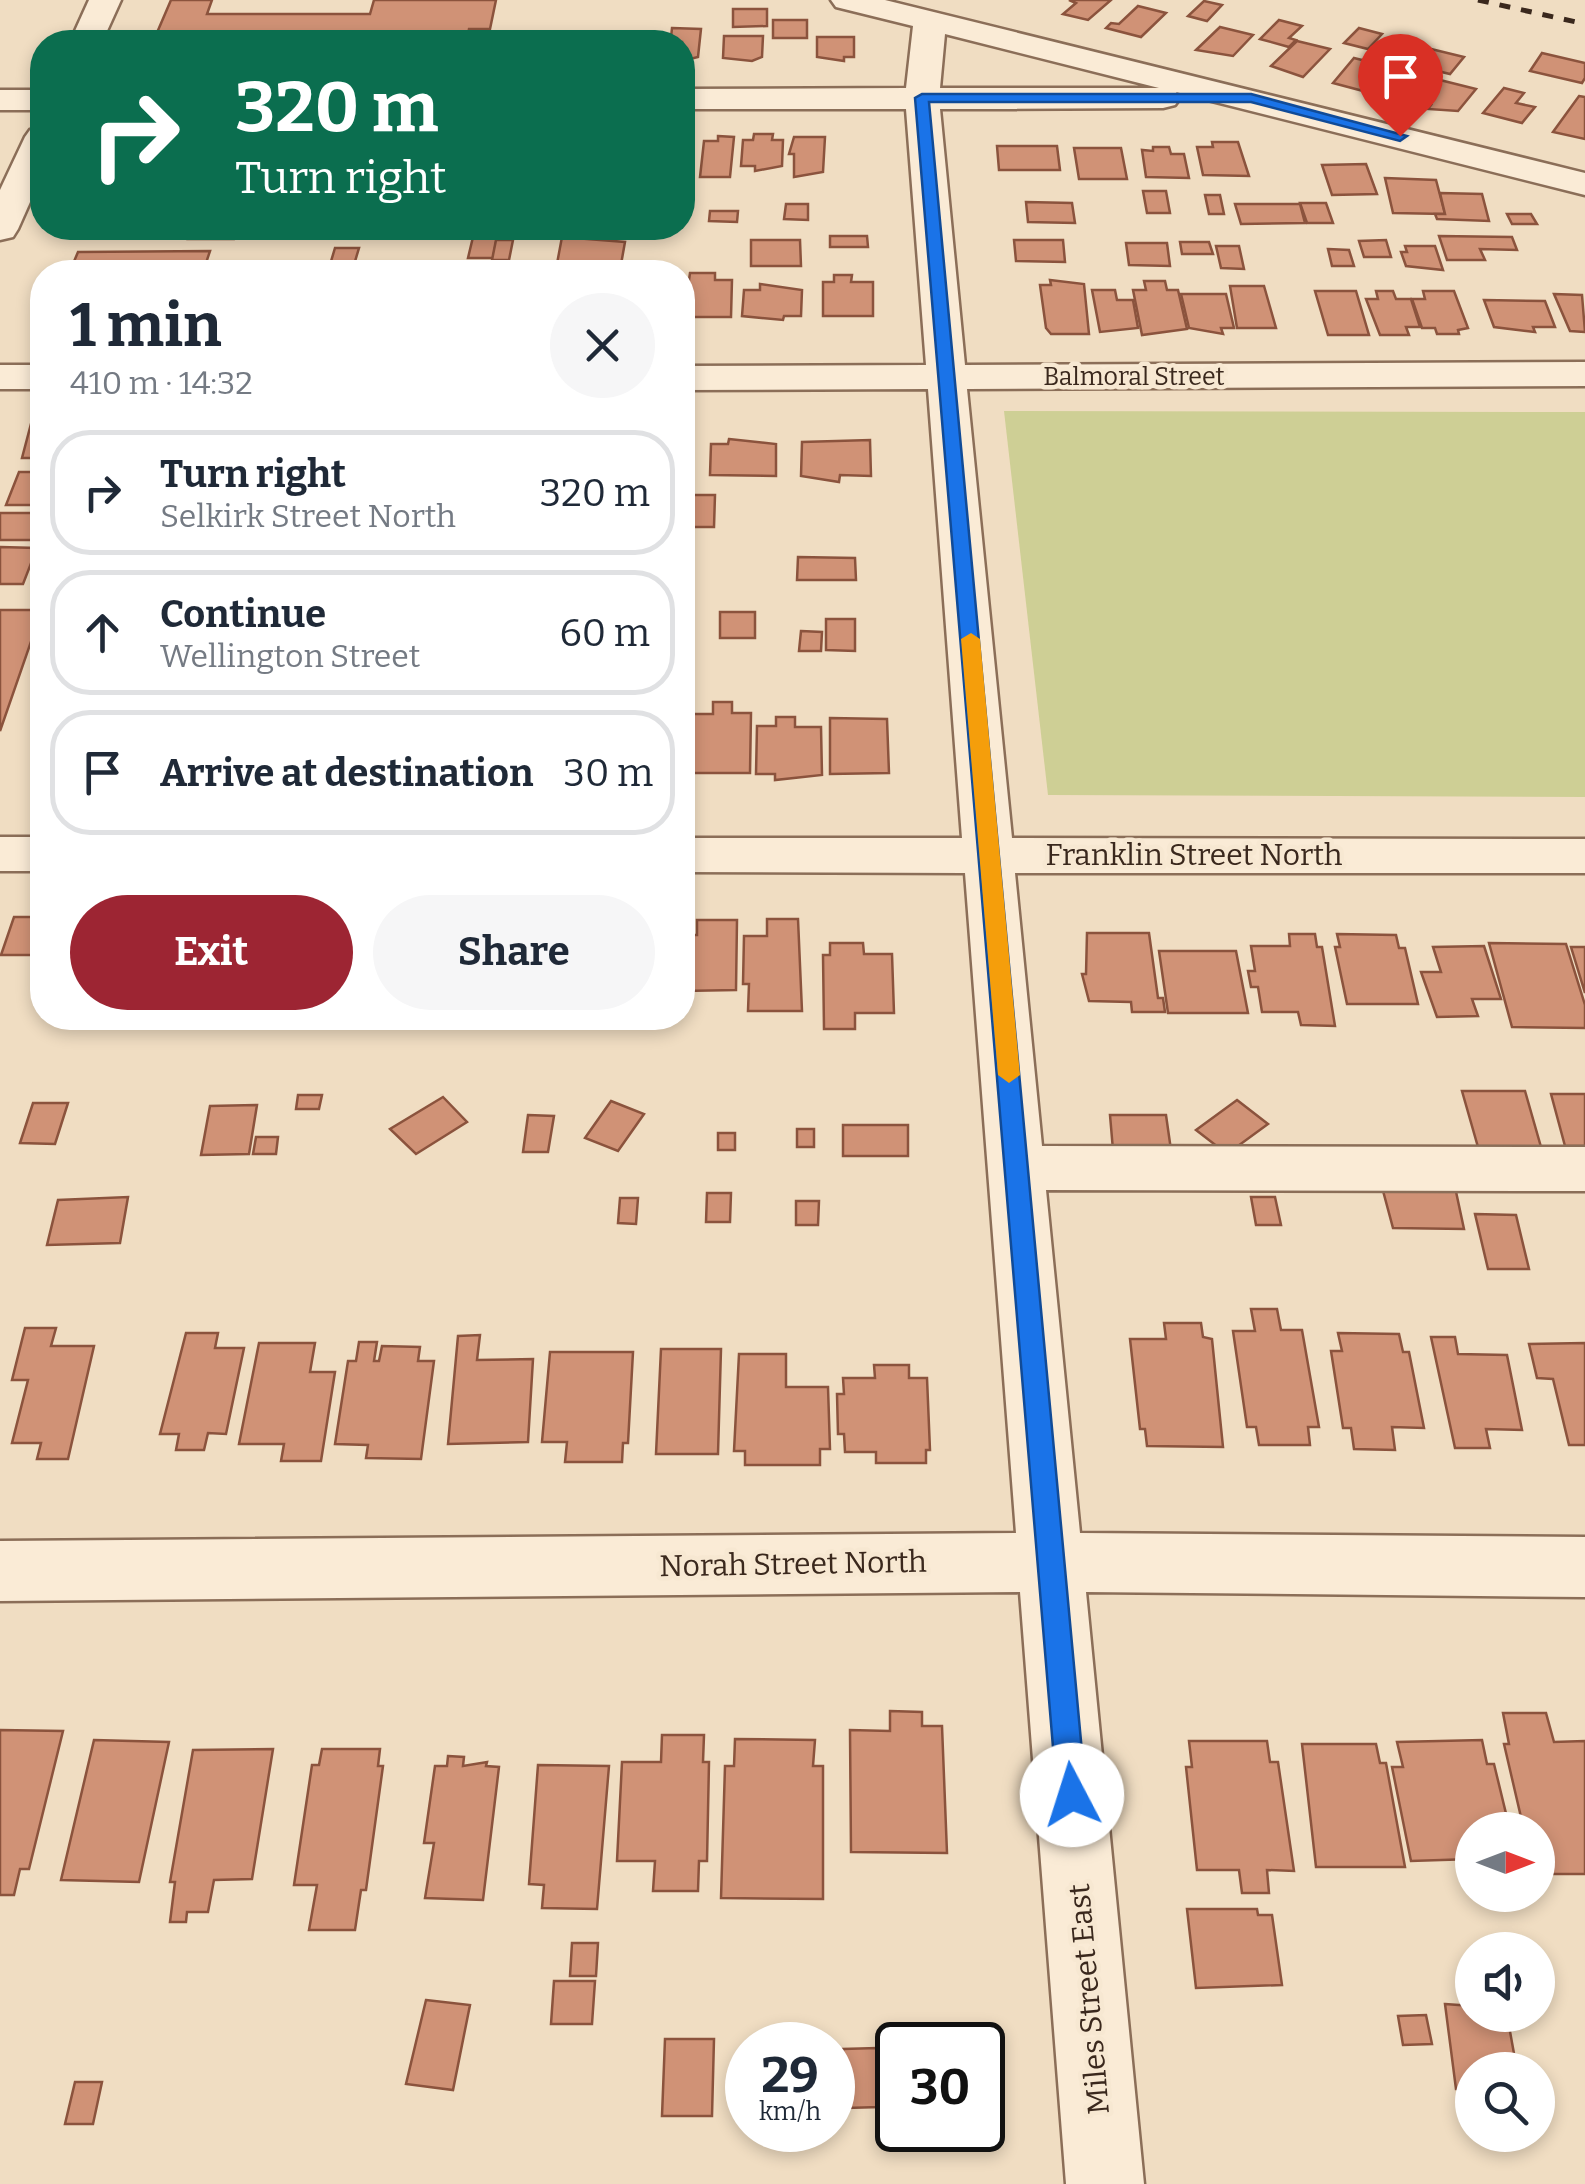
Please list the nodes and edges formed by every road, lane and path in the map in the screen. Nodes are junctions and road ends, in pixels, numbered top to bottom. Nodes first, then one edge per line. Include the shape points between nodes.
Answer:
1 (105, 0) edge
2 (846, 0) edge
3 (930, 21) junction
4 (91, 30) edge
5 (922, 98) junction
6 (1251, 98) junction
7 (695, 99) edge
8 (0, 100) edge
9 (30, 100) edge
10 (30, 163) edge
11 (1585, 184) edge
12 (0, 229) edge
13 (1585, 374) edge
14 (0, 377) edge
15 (30, 377) edge
16 (695, 378) edge
17 (948, 378) junction
18 (0, 854) edge
19 (30, 854) edge
20 (695, 855) edge
21 (990, 855) junction
22 (1585, 856) edge
23 (1017, 1168) junction
24 (1585, 1169) edge
25 (1052, 1562) junction
26 (1585, 1566) edge
27 (0, 1571) edge
28 (1105, 2184) edge

1 - 4 street
2 - 3 street
3 - 5 street, Miles Street East
3 - 6 street
5 - 6 street
5 - 7 street
5 - 17 street, Miles Street East
6 - 11 street
8 - 9 street
10 - 12 street
13 - 17 street, Balmoral Street
14 - 15 street
16 - 17 street, Balmoral Street
17 - 21 street, Miles Street East
18 - 19 street
20 - 21 street, Franklin Street North
21 - 22 street, Franklin Street North
21 - 23 street, Miles Street East
23 - 24 street
23 - 25 street, Miles Street East
25 - 26 street, Norah Street North
25 - 27 street, Norah Street North
25 - 28 street, Miles Street East

